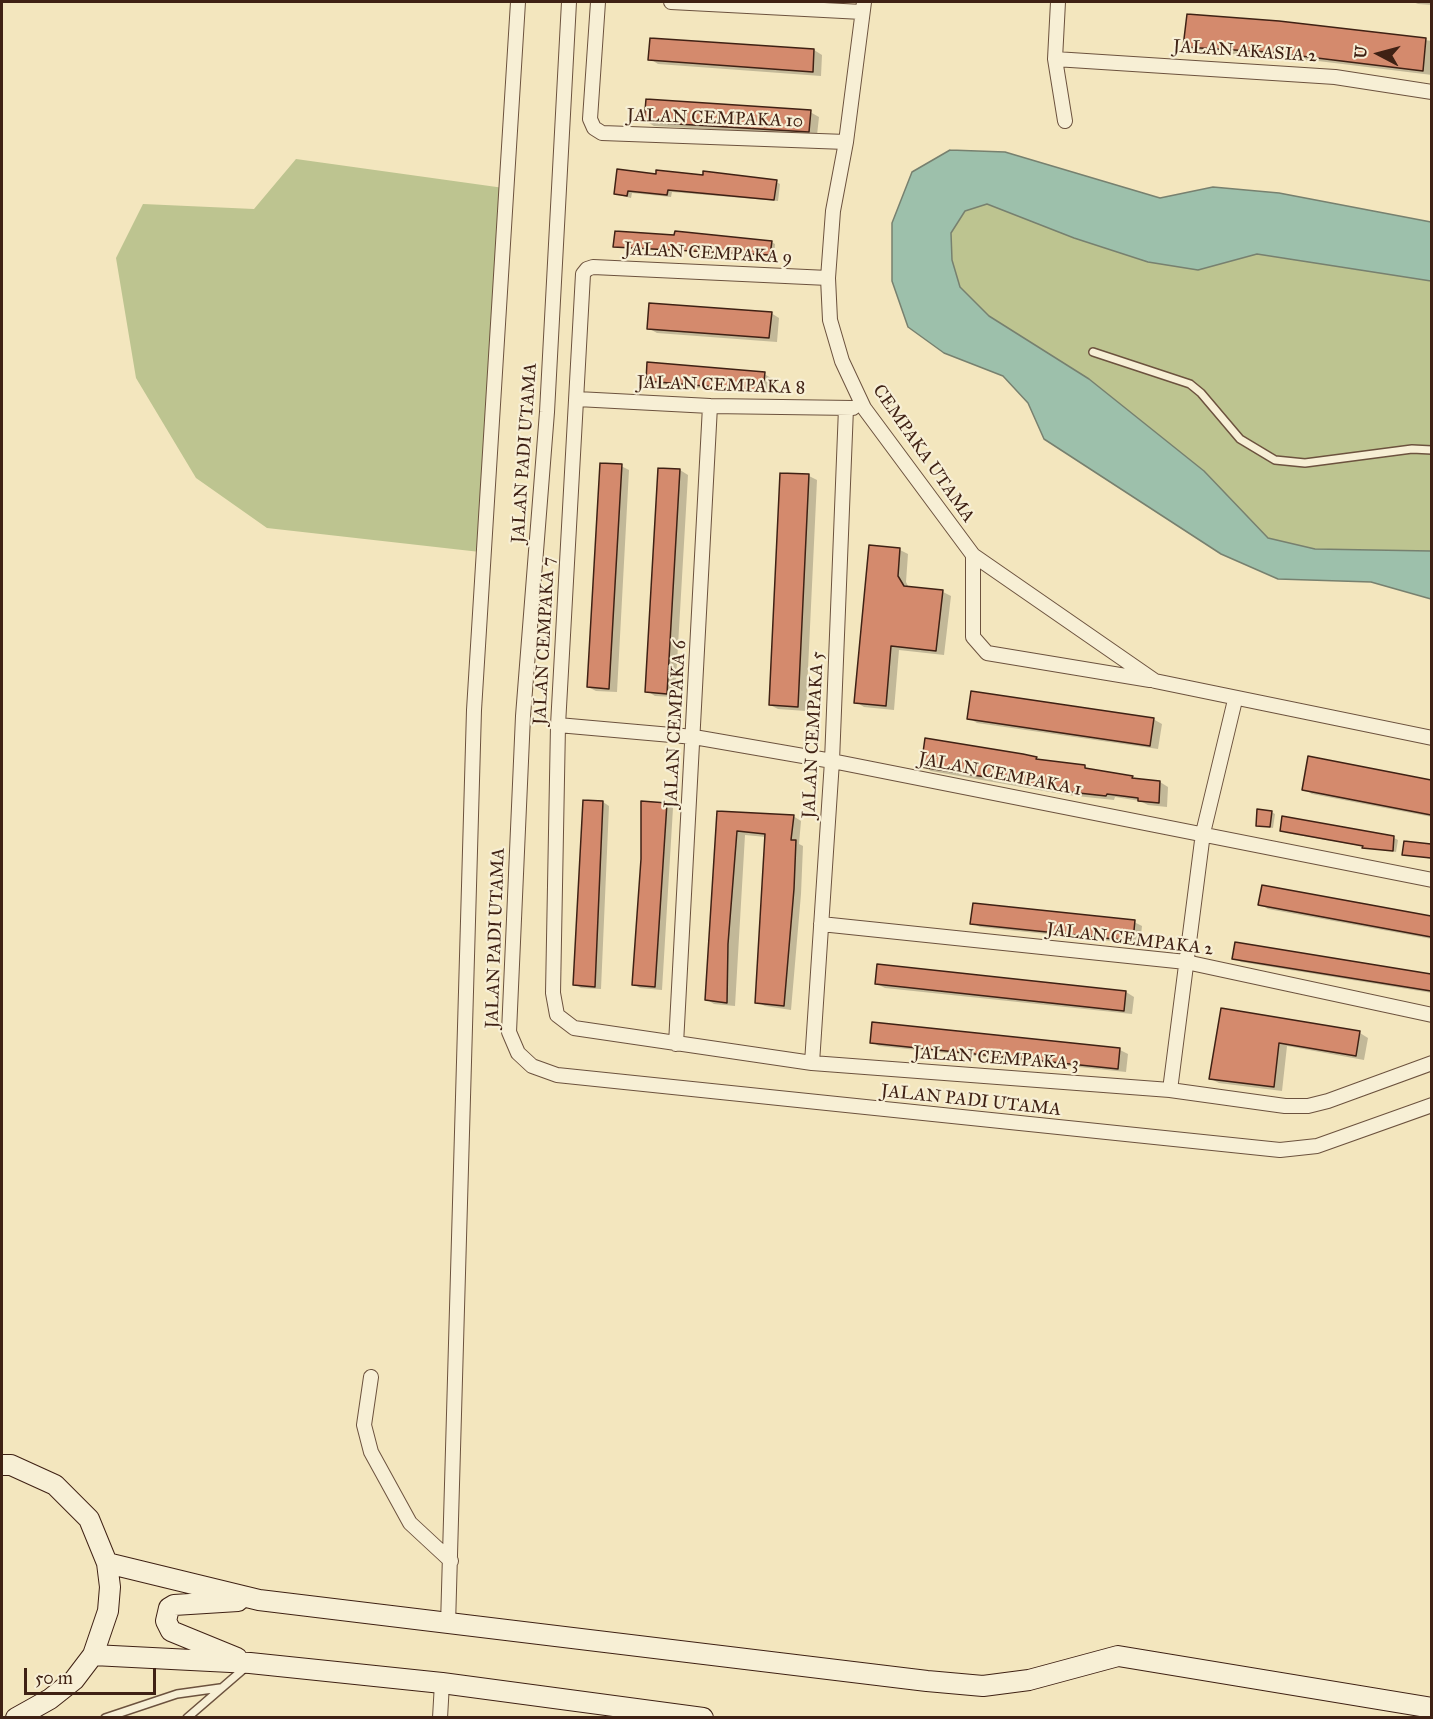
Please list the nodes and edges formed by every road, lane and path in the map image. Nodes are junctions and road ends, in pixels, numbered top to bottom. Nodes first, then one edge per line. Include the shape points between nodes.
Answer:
1 (518, 2) edge
2 (569, 2) edge
3 (598, 2) edge
4 (670, 2) edge
5 (1058, 2) edge
6 (863, 7) edge
7 (1055, 59) junction
8 (1431, 92) edge
9 (1065, 121) dead end
10 (846, 142) junction
11 (586, 269) joint
12 (828, 278) junction
13 (1093, 352) dead end
14 (577, 399) junction
15 (710, 406) junction
16 (846, 408) junction
17 (864, 408) junction
18 (1431, 450) edge
19 (973, 555) junction
20 (1155, 681) junction
21 (1235, 700) junction
22 (558, 725) junction
23 (694, 737) junction
24 (1431, 738) edge
25 (832, 761) junction
26 (1203, 833) junction
27 (1431, 880) edge
28 (821, 924) junction
29 (1186, 962) junction
30 (557, 1015) joint
31 (1431, 1015) edge
32 (676, 1044) junction
33 (812, 1063) junction
34 (1431, 1063) edge
35 (1170, 1090) junction
36 (1431, 1105) edge
37 (371, 1377) dead end
38 (2, 1465) edge
39 (451, 1561) junction
40 (107, 1563) junction
41 (259, 1600) junction
42 (448, 1624) junction
43 (93, 1655) junction
44 (250, 1663) junction
45 (442, 1683) junction
46 (220, 1688) junction
47 (1431, 1708) edge
48 (16, 1718) edge
49 (105, 1718) edge
50 (187, 1718) edge
51 (440, 1718) edge
52 (703, 1718) edge

1 - 39 street via 474,710
2 - 36 street, JALAN PADI UTAMA via 547,412 523,716 509,1032 518,1053 532,1066 557,1075 1280,1150 1317,1146
3 - 10 street, JALAN CEMPAKA 10 via 590,119 602,133
4 - 6 street
5 - 7 street
6 - 10 street, CEMPAKA UTAMA
7 - 8 street, JALAN AKASIA 2 via 1335,77
7 - 9 street
10 - 12 street, CEMPAKA UTAMA via 833,211
11 - 12 street, JALAN CEMPAKA 9
11 - 14 street, JALAN CEMPAKA 7
12 - 17 street, CEMPAKA UTAMA via 830,320 842,361
13 - 18 lane via 1190,384 1240,439 1275,460 1305,463
14 - 15 street, JALAN CEMPAKA 8
14 - 22 street, JALAN CEMPAKA 7
15 - 16 street, JALAN CEMPAKA 8
15 - 23 street, JALAN CEMPAKA 6
16 - 17 street, JALAN CEMPAKA 8
16 - 25 street, JALAN CEMPAKA 5
17 - 19 street, CEMPAKA UTAMA
19 - 20 street, CEMPAKA UTAMA
19 - 20 street via 973,637 987,653
20 - 21 street, CEMPAKA UTAMA
21 - 24 street, CEMPAKA UTAMA
21 - 26 street
22 - 23 street, JALAN CEMPAKA 1
22 - 30 street, JALAN CEMPAKA 7 via 553,993
23 - 25 street, JALAN CEMPAKA 1
23 - 32 street, JALAN CEMPAKA 6
25 - 26 street, JALAN CEMPAKA 1
25 - 28 street, JALAN CEMPAKA 5
26 - 27 street, JALAN CEMPAKA 1
26 - 29 street
28 - 29 street, JALAN CEMPAKA 2
28 - 33 street, JALAN CEMPAKA 5
29 - 31 street, JALAN CEMPAKA 2
29 - 35 street
30 - 32 street, JALAN CEMPAKA 3 via 574,1028
32 - 33 street, JALAN CEMPAKA 3
33 - 35 street, JALAN CEMPAKA 3
34 - 35 street, JALAN CEMPAKA 3 via 1308,1106
37 - 39 street via 364,1425 371,1452 410,1523
38 - 40 street via 11,1465 55,1485 89,1519
39 - 42 street
40 - 41 street
40 - 43 street via 108,1611
41 - 42 street
41 - 44 street via 174,1605 166,1614 171,1631
42 - 47 street via 983,1686 1029,1680 1118,1656
43 - 44 street
43 - 48 street via 74,1680
44 - 45 street
44 - 46 lane
45 - 51 street
45 - 52 street
46 - 49 lane via 177,1694
46 - 50 lane

